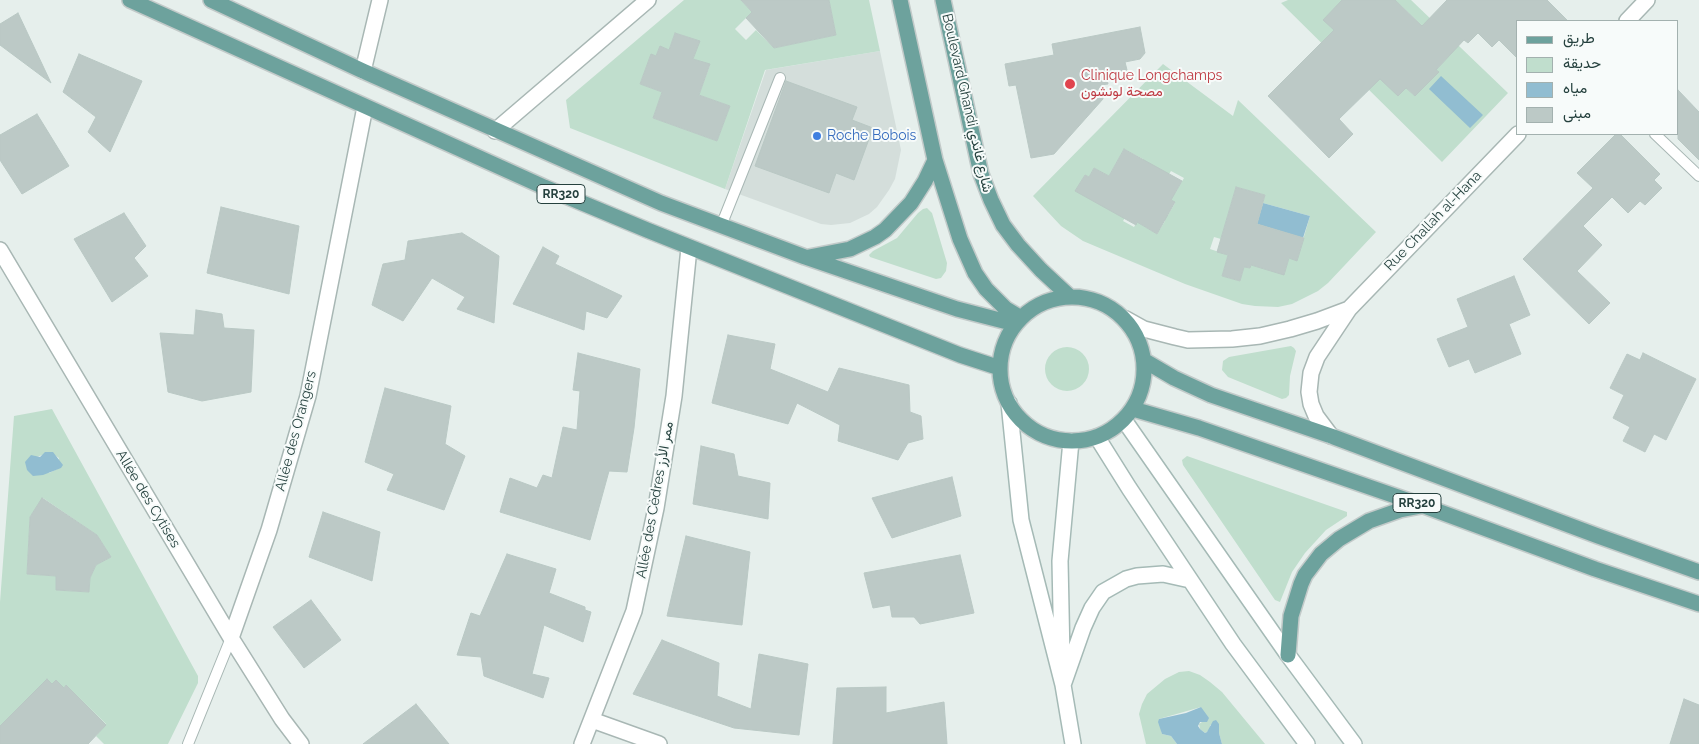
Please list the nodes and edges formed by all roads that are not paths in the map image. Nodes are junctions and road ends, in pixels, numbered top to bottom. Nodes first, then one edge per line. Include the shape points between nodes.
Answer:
1 (130, 0) edge
2 (211, 0) edge
3 (380, 0) edge
4 (648, 0) edge
5 (900, 0) edge
6 (943, 0) edge
7 (1648, 0) edge
8 (1628, 20) edge
9 (363, 71) junction
10 (780, 78) dead end
11 (365, 107) junction
12 (495, 130) junction
13 (1517, 135) edge
14 (1656, 135) edge
15 (935, 160) junction
16 (1699, 176) edge
17 (722, 226) junction
18 (689, 248) junction
19 (0, 250) edge
20 (805, 257) junction
21 (1069, 296) junction
22 (1349, 309) junction
23 (1126, 320) junction
24 (1018, 321) junction
25 (1145, 361) junction
26 (1000, 368) junction
27 (1009, 403) junction
28 (1129, 415) junction
29 (1330, 436) junction
30 (1097, 437) junction
31 (1071, 441) junction
32 (1424, 506) junction
33 (1699, 572) edge
34 (1190, 580) junction
35 (1699, 604) edge
36 (231, 638) junction
37 (1288, 654) junction
38 (1063, 685) junction
39 (592, 720) junction
40 (188, 744) edge
41 (301, 744) edge
42 (582, 744) edge
43 (659, 744) edge
44 (1073, 744) edge
45 (1307, 744) edge
46 (1354, 744) edge

1 - 11 main road, RR320
2 - 9 main road, RR320
3 - 9 street
4 - 12 street
5 - 15 main road
6 - 21 main road, Boulevard Ghandi شارع غاندي via 981,174 990,200 1018,245
7 - 8 street
9 - 12 main road, RR320
10 - 17 lane
11 - 18 main road, RR320
11 - 36 street, Allée des Orangers via 308,396 269,530
12 - 17 main road, RR320 via 661,203
13 - 22 street, Rue Challah al-Hana
14 - 16 lane
15 - 20 main road via 911,203 885,230 850,249
15 - 24 main road via 960,239 975,273
17 - 20 main road, RR320
18 - 26 main road, RR320
18 - 39 street, Allée des Cèdres ممر الأرز via 674,396 656,508 634,611
19 - 36 street, Allée des Cytises
20 - 24 main road, RR320 via 957,309
21 - 23 main road via 1090,298
21 - 24 main road via 1037,305
22 - 23 street via 1290,329 1232,339 1162,335
22 - 29 street, Rue Challah al-Hana via 1317,357 1311,373 1311,404
23 - 25 main road via 1138,338
24 - 26 main road via 1004,345
25 - 28 main road via 1143,386
25 - 29 main road, RR320 via 1211,396
26 - 27 main road via 1002,386
27 - 31 main road via 1034,430 1052,438
27 - 38 street via 1021,520
28 - 30 main road via 1112,430
28 - 32 main road, RR320 via 1199,428
28 - 37 street
29 - 33 main road, RR320
30 - 31 main road
30 - 34 street
31 - 38 street via 1060,561
32 - 35 main road, RR320
32 - 37 main road via 1369,521 1321,554 1301,584 1292,616
34 - 38 street via 1163,574 1138,576 1103,592 1083,628
34 - 45 street
36 - 40 lane, Allée des Orangers
36 - 41 street, Allée des Cytises
37 - 46 street
38 - 44 street
39 - 42 street, Allée des Cèdres ممر الأرز
39 - 43 street

